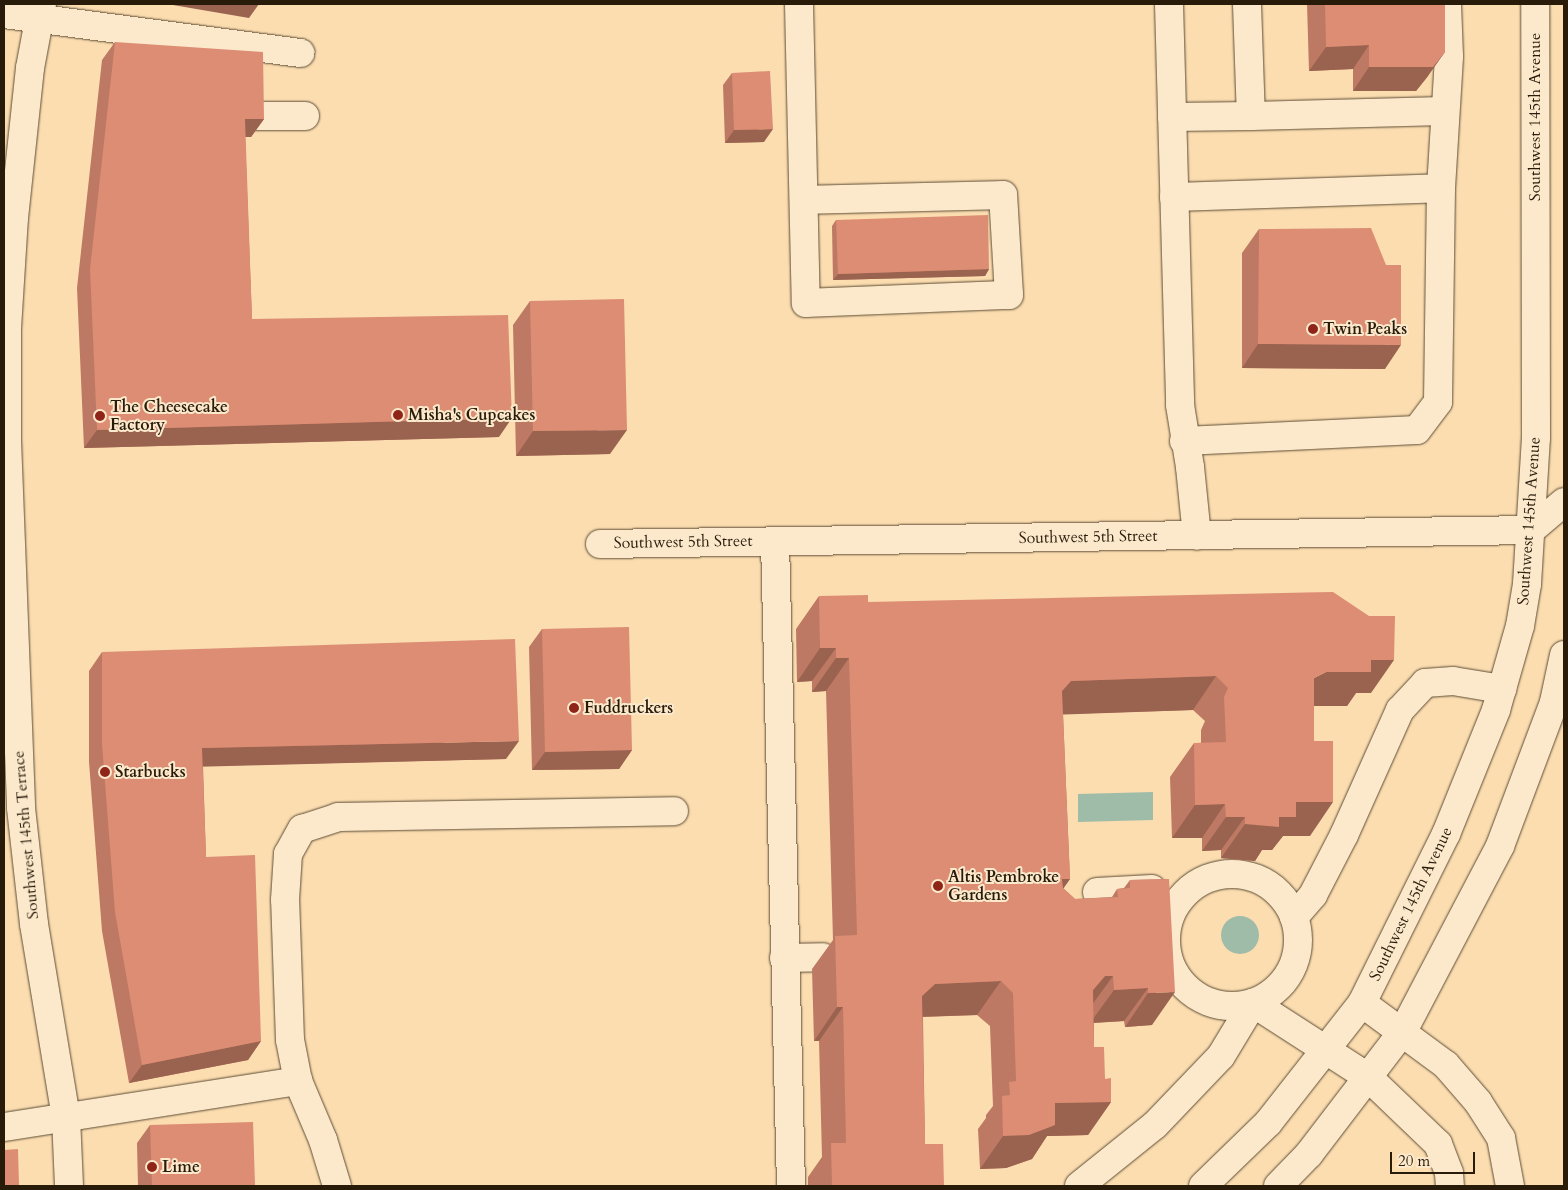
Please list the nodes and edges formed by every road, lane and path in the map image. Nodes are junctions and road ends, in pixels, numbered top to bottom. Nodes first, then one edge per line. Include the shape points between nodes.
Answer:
1 (799, 4) edge
2 (1168, 4) edge
3 (1247, 4) edge
4 (1447, 4) edge
5 (1535, 4) edge
6 (41, 12) edge
7 (4, 14) edge
8 (300, 53) dead end
9 (1444, 111) junction
10 (256, 116) edge
11 (305, 116) dead end
12 (1251, 116) junction
13 (1172, 117) junction
14 (1441, 188) junction
15 (1174, 197) junction
16 (804, 200) junction
17 (1184, 441) junction
18 (1564, 502) edge
19 (1531, 530) junction
20 (1197, 536) junction
21 (775, 540) junction
22 (600, 544) dead end
23 (1564, 655) edge
24 (1502, 689) junction
25 (674, 811) dead end
26 (1096, 892) dead end
27 (1184, 893) junction
28 (1294, 917) junction
29 (823, 957) dead end
30 (784, 958) junction
31 (1253, 1003) junction
32 (1362, 1003) junction
33 (1403, 1031) junction
34 (1326, 1048) junction
35 (1368, 1077) junction
36 (298, 1081) junction
37 (66, 1117) junction
38 (4, 1127) edge
39 (69, 1186) edge
40 (337, 1186) edge
41 (791, 1186) edge
42 (1079, 1186) edge
43 (1203, 1186) edge
44 (1278, 1186) edge
45 (1450, 1186) edge
46 (1510, 1186) edge

1 - 16 street
2 - 13 street
3 - 12 street
4 - 9 street via 1449,56
5 - 19 street, Southwest 145th Avenue via 1536,438
6 - 7 street
6 - 8 street
6 - 37 street, Southwest 145th Terrace via 30,68 14,217 7,328 7,440 21,808 34,924
9 - 12 street
9 - 14 street
10 - 11 street
12 - 13 street
13 - 15 street
14 - 15 street
14 - 17 street via 1438,402 1417,430
15 - 17 street
16 - 16 street via 806,302 1009,294 1004,195
17 - 20 street
18 - 19 street
19 - 20 street, Southwest 5th Street
19 - 24 street, Southwest 145th Avenue via 1520,626
20 - 21 street, Southwest 5th Street
21 - 22 street, Southwest 5th Street
21 - 30 street
23 - 33 street via 1554,702 1500,846
24 - 28 street via 1453,681 1425,683 1400,710 1344,835 1313,895
24 - 32 street, Southwest 145th Avenue via 1446,834
25 - 36 street via 338,817 302,829 288,854 285,900 290,1040
26 - 27 street via 1151,889
27 - 28 street via 1202,880 1224,874 1246,875 1267,883 1283,898
27 - 31 street via 1172,911 1165,932 1166,955 1175,975 1190,992 1209,1003 1230,1006
28 - 31 street via 1298,938 1296,959 1286,978 1272,993
29 - 30 street
30 - 41 street
31 - 34 street via 1297,1034
31 - 42 street via 1221,1056 1154,1125
32 - 33 street
32 - 34 street, Southwest 145th Avenue
33 - 35 street
33 - 46 street via 1446,1065 1478,1102 1501,1138
34 - 35 street
34 - 43 street, Southwest 145th Avenue via 1268,1123
35 - 44 street via 1309,1154
35 - 45 street via 1438,1144 1449,1173
36 - 37 street
36 - 40 street via 323,1140
37 - 38 street
37 - 39 street, Southwest 145th Terrace

